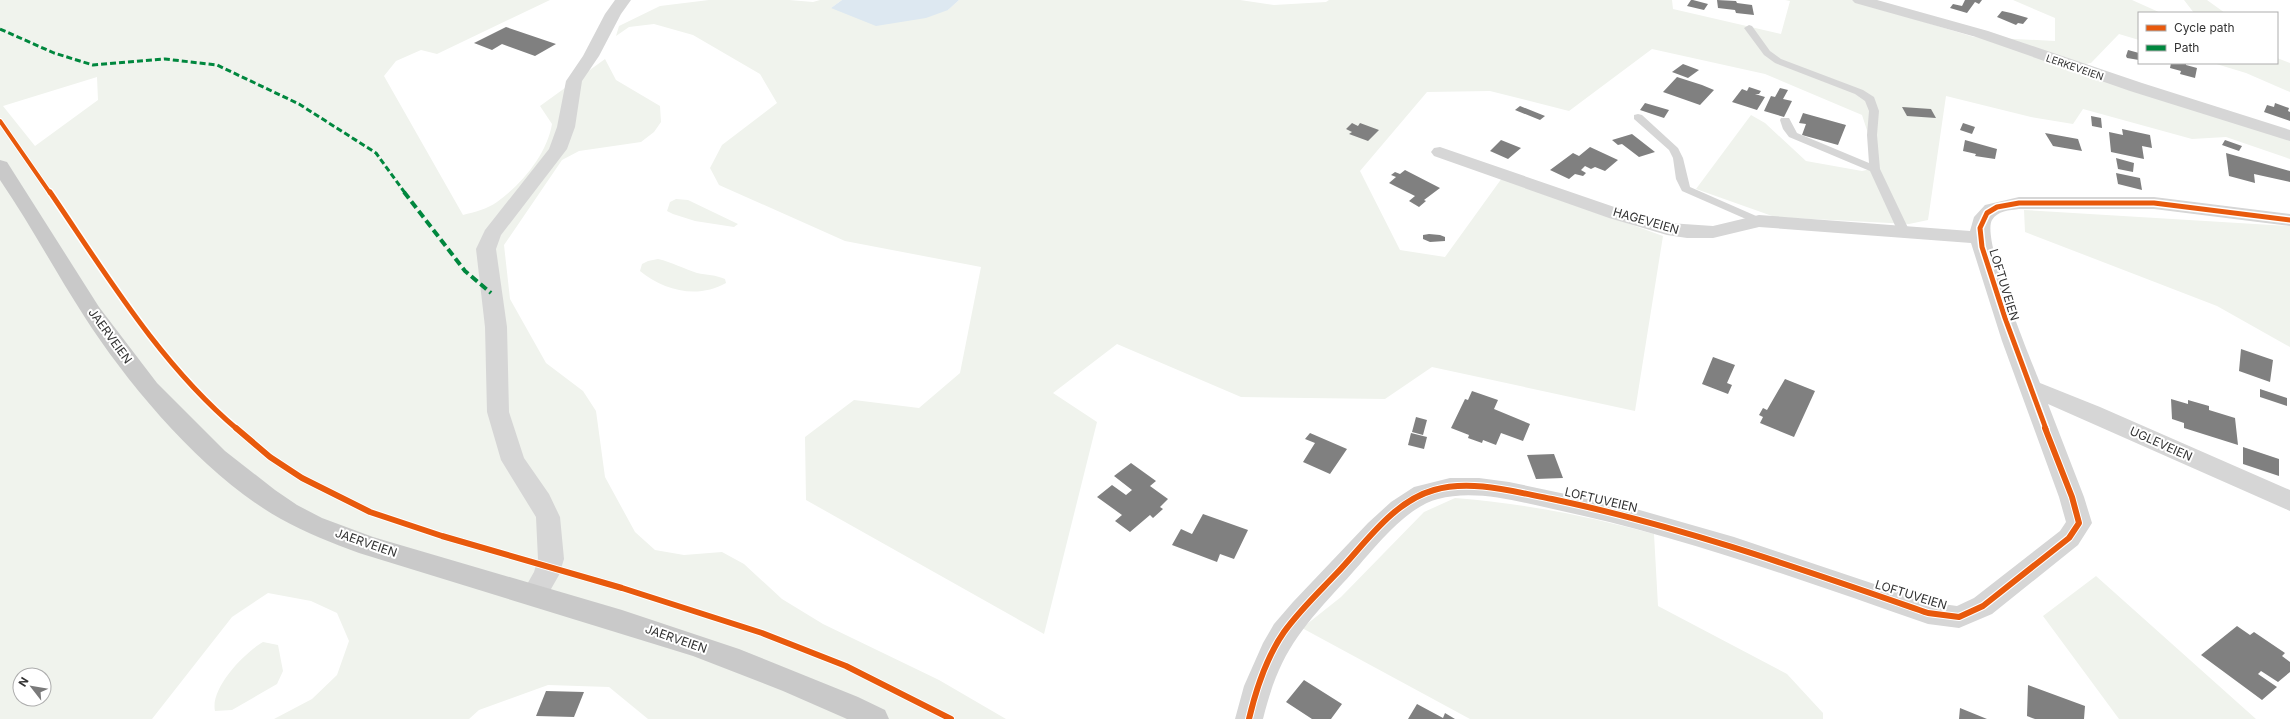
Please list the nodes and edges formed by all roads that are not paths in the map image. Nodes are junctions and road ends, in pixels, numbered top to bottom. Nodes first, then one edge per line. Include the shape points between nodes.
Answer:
1 (623, 0) edge
2 (1860, 0) edge
3 (1749, 28) dead end
4 (1638, 117) dead end
5 (1785, 120) dead end
6 (2289, 136) edge
7 (1440, 152) dead end
8 (0, 166) edge
9 (1875, 169) junction
10 (1759, 220) junction
11 (2290, 220) edge
12 (1904, 232) junction
13 (1980, 238) junction
14 (2032, 389) junction
15 (2290, 501) edge
16 (534, 595) junction
17 (874, 719) edge
18 (1249, 719) edge

1 - 16 street via 574,81 566,127 558,149 492,234 486,250 496,327 498,412 513,460 548,517 551,559 546,575
2 - 6 street, LERKEVEIEN via 1982,34 2136,88
3 - 9 lane via 1767,53 1778,61 1859,92 1870,99 1874,111 1872,135
4 - 10 lane via 1673,148 1680,161 1686,189
5 - 9 lane via 1793,135
7 - 10 street, HAGEVEIEN via 1616,214 1667,229 1713,232
8 - 16 main road, JAERVEIEN via 92,313 124,357 158,398 209,451 267,498 304,520 362,543
9 - 12 lane
10 - 12 street, HAGEVEIEN
11 - 13 street, LOFTUVEIEN via 2143,202 2019,203 2006,204 1985,214 1981,223
12 - 13 street, HAGEVEIEN
13 - 14 street, LOFTUVEIEN via 2004,320
14 - 15 street, UGLEVEIEN
14 - 18 street, LOFTUVEIEN via 2079,523 2069,538 1998,595 1968,614 1950,617 1928,613 1688,533 1604,510 1510,492 1446,488 1423,494 1398,510 1301,611 1283,634 1255,691
16 - 17 main road, JAERVEIEN via 623,620 728,657 842,701

